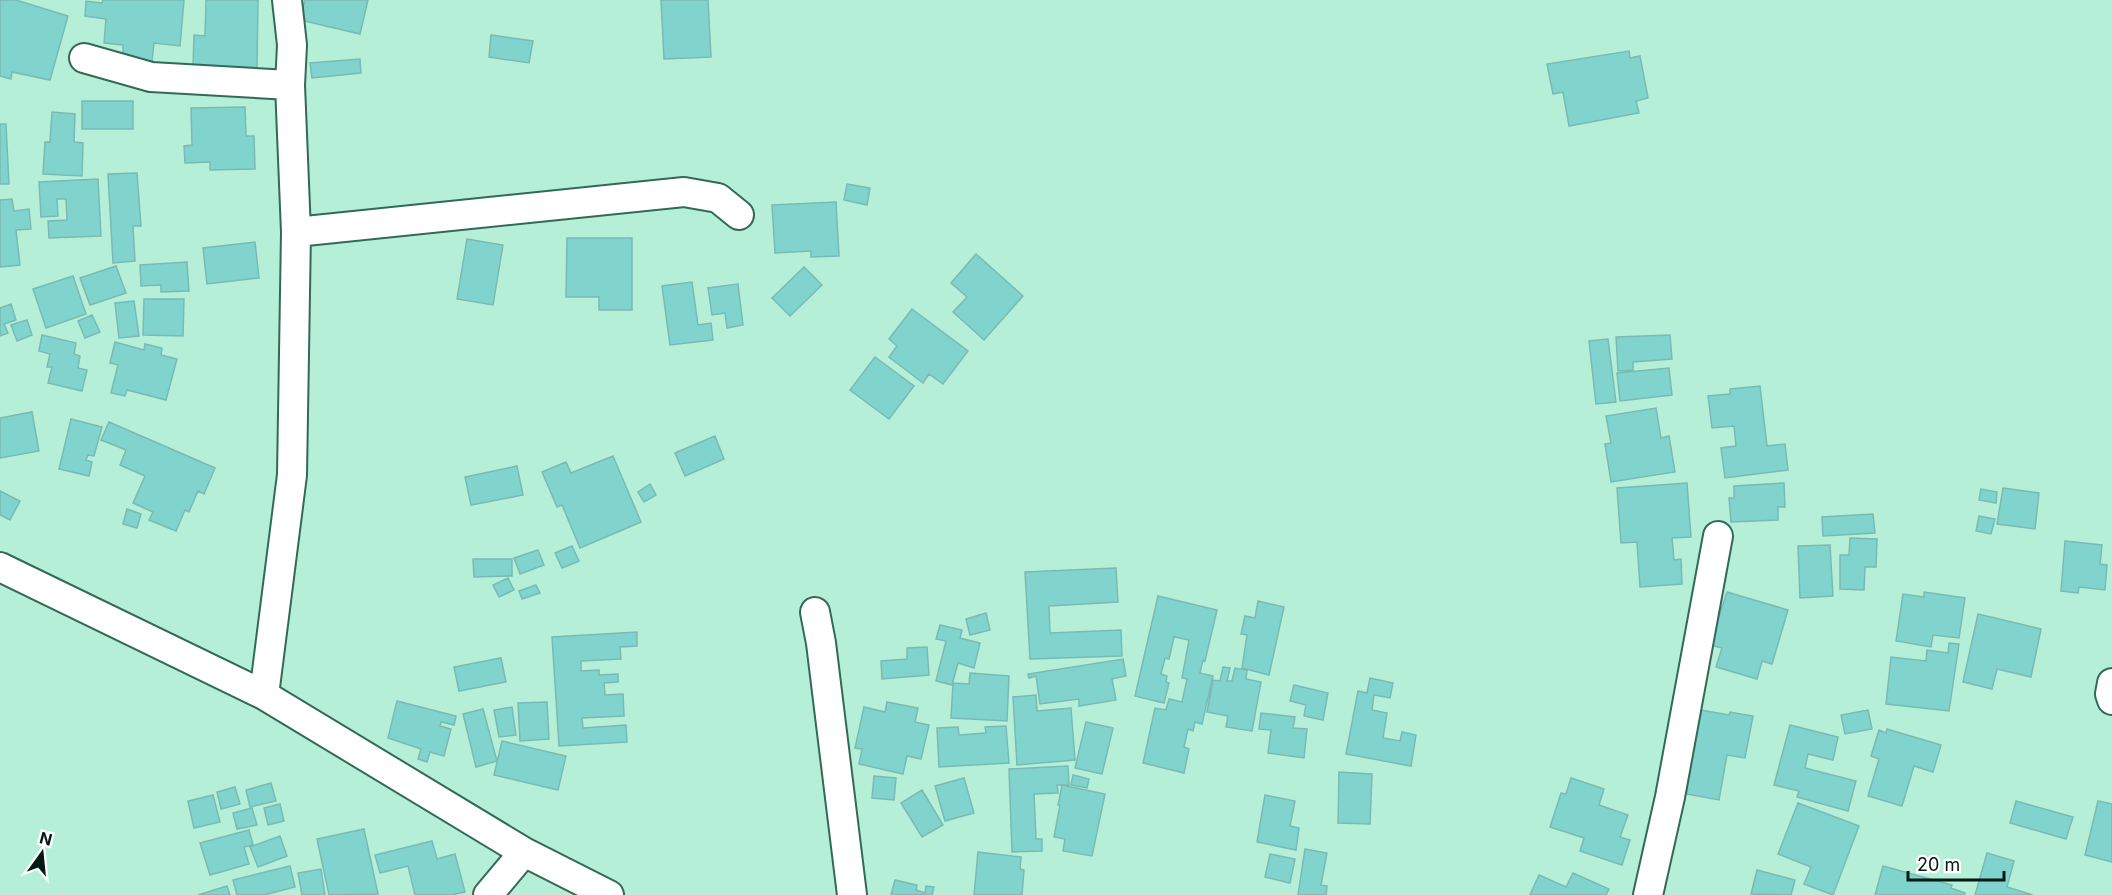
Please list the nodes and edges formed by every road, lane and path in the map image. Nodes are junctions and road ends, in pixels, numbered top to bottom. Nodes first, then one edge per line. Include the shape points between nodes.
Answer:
1 (287, 0) edge
2 (84, 58) dead end
3 (290, 84) junction
4 (739, 215) dead end
5 (296, 232) junction
6 (1718, 536) dead end
7 (0, 567) edge
8 (814, 612) dead end
9 (2112, 683) edge
10 (264, 695) junction
11 (2112, 700) edge
12 (524, 852) junction
13 (488, 895) edge
14 (609, 895) edge
15 (852, 895) edge
16 (1648, 895) edge

1 - 3 street via 292,45
2 - 3 street via 151,77
3 - 5 street
4 - 5 street via 718,198 684,192
5 - 10 street via 292,475
6 - 16 street
7 - 10 street
8 - 15 street
9 - 11 street
10 - 12 street
12 - 13 street
12 - 14 street

